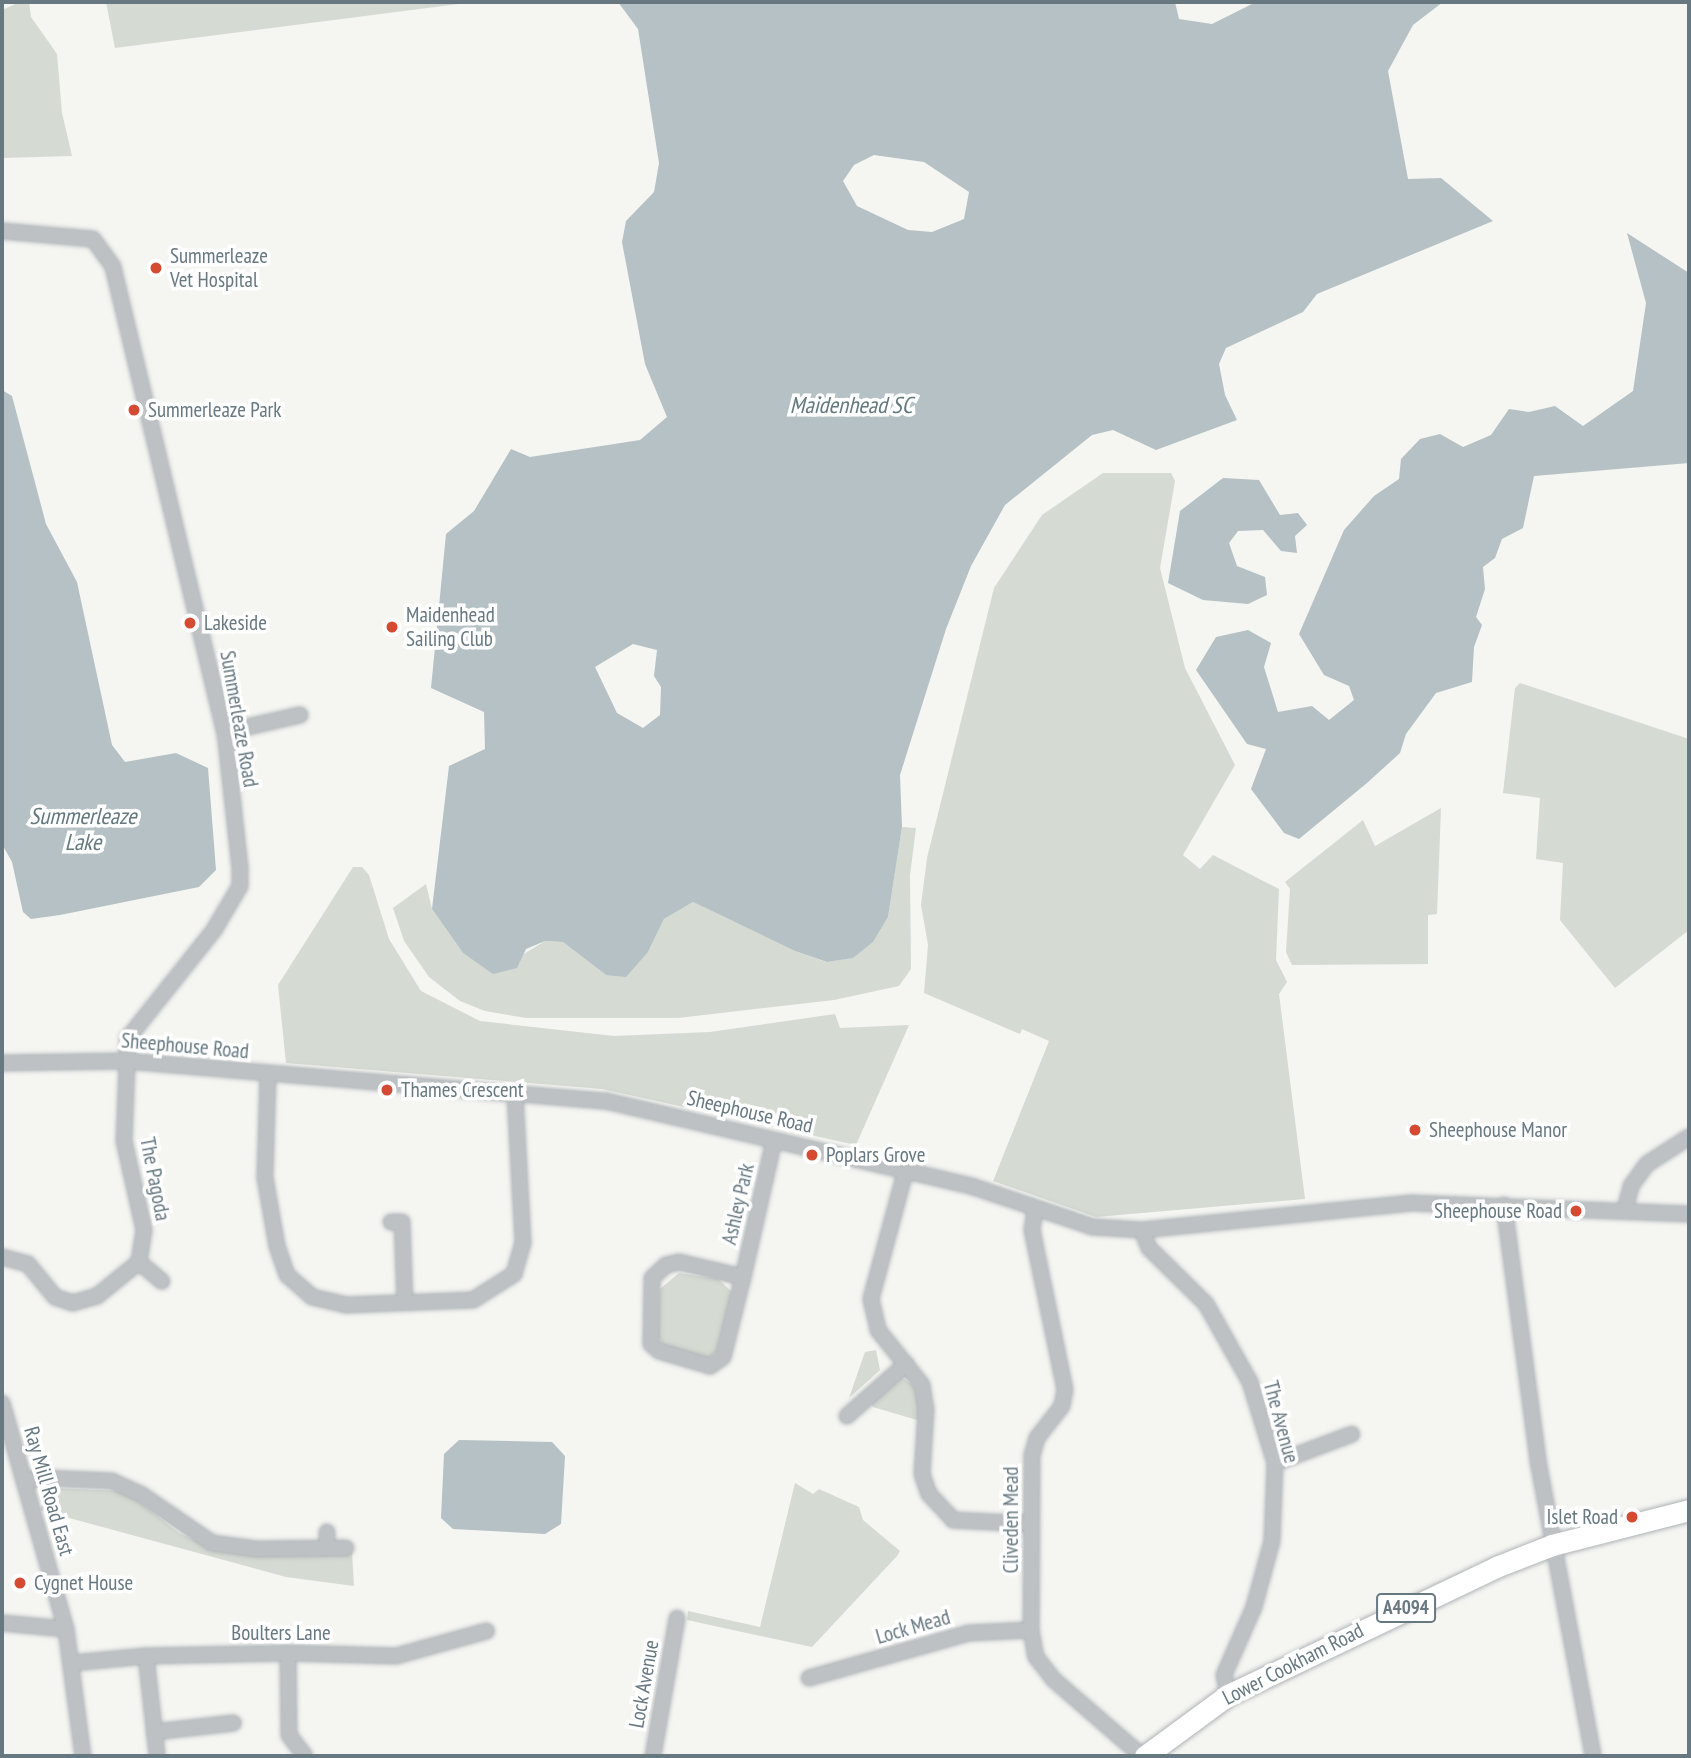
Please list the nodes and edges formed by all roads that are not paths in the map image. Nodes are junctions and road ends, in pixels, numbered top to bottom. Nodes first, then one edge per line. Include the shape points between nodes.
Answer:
1 (2, 230) edge
2 (300, 715) dead end
3 (225, 732) junction
4 (126, 1061) junction
5 (2, 1063) edge
6 (268, 1074) junction
7 (515, 1096) junction
8 (1689, 1137) edge
9 (774, 1140) junction
10 (906, 1169) junction
11 (1504, 1205) junction
12 (1035, 1209) junction
13 (1625, 1209) junction
14 (1689, 1214) edge
15 (398, 1219) dead end
16 (1142, 1230) junction
17 (2, 1257) edge
18 (139, 1262) junction
19 (743, 1277) junction
20 (162, 1281) dead end
21 (405, 1301) junction
22 (906, 1364) junction
23 (3, 1409) edge
24 (847, 1416) dead end
25 (1352, 1434) dead end
26 (1275, 1463) junction
27 (24, 1482) junction
28 (1689, 1510) edge
29 (1031, 1524) junction
30 (327, 1532) dead end
31 (1552, 1545) junction
32 (327, 1548) junction
33 (346, 1548) dead end
34 (677, 1618) dead end
35 (2, 1623) edge
36 (66, 1629) junction
37 (1031, 1630) junction
38 (486, 1631) dead end
39 (288, 1653) junction
40 (146, 1656) junction
41 (72, 1663) junction
42 (809, 1678) dead end
43 (1228, 1695) junction
44 (233, 1723) dead end
45 (154, 1732) junction
46 (157, 1754) dead end
47 (83, 1756) edge
48 (305, 1756) edge
49 (653, 1756) edge
50 (1143, 1756) edge
51 (1593, 1756) edge

1 - 3 street, Summerleaze Road via 93,239 113,267
2 - 3 street
3 - 4 street, Summerleaze Road via 240,886 214,930 128,1038
4 - 5 street, Sheephouse Road
4 - 6 street, Sheephouse Road
4 - 18 street, The Pagoda via 124,1141 145,1230
6 - 7 street, Sheephouse Road
6 - 21 street via 265,1178 277,1246 288,1275 312,1297 346,1305
7 - 9 street, Sheephouse Road via 606,1101
7 - 21 street via 523,1242 514,1274 473,1300
8 - 13 street via 1647,1164 1631,1186
9 - 10 street, Sheephouse Road
9 - 19 street, Ashley Park
10 - 12 street, Sheephouse Road
10 - 22 street via 872,1299 878,1330
11 - 13 street, Sheephouse Road
11 - 16 street, Sheephouse Road via 1370,1205
11 - 31 street
12 - 16 street, Sheephouse Road via 1093,1227
12 - 29 street, Cliveden Mead via 1032,1230 1065,1390 1062,1406 1037,1438 1032,1455
13 - 14 street, Sheephouse Road
15 - 21 street
16 - 26 street, The Avenue via 1149,1248 1206,1304 1250,1382
17 - 18 street via 28,1264 55,1297 73,1303 97,1296
18 - 20 street
19 - 19 street, Ashley Park via 720,1361 696,1365 654,1348 648,1329 651,1284 660,1268 678,1262
22 - 24 street
22 - 29 street via 922,1385 926,1409 922,1474 929,1494 953,1520
23 - 27 street, Ray Mill Road East
25 - 26 street
26 - 43 street, The Avenue via 1272,1541 1254,1607 1224,1675
27 - 32 street via 41,1478 112,1481 142,1495 212,1543 257,1549
27 - 36 street, Ray Mill Road East
28 - 31 main road, Lower Cookham Road / A4094
29 - 37 street, Cliveden Mead
30 - 32 street
31 - 43 main road, Lower Cookham Road / A4094 via 1376,1622
31 - 51 street
32 - 33 street
34 - 49 street, Lock Avenue
35 - 36 street
36 - 41 street, Ray Mill Road East
37 - 42 street, Lock Mead via 969,1633
37 - 50 street, Cliveden Mead via 1036,1657 1053,1679
38 - 39 street, Boulters Lane via 396,1656
39 - 40 street, Boulters Lane
39 - 48 street via 289,1735
40 - 41 street, Boulters Lane
40 - 45 street
41 - 47 street, Ray Mill Road East
43 - 50 main road, Lower Cookham Road / A4094
44 - 45 street
45 - 46 street

